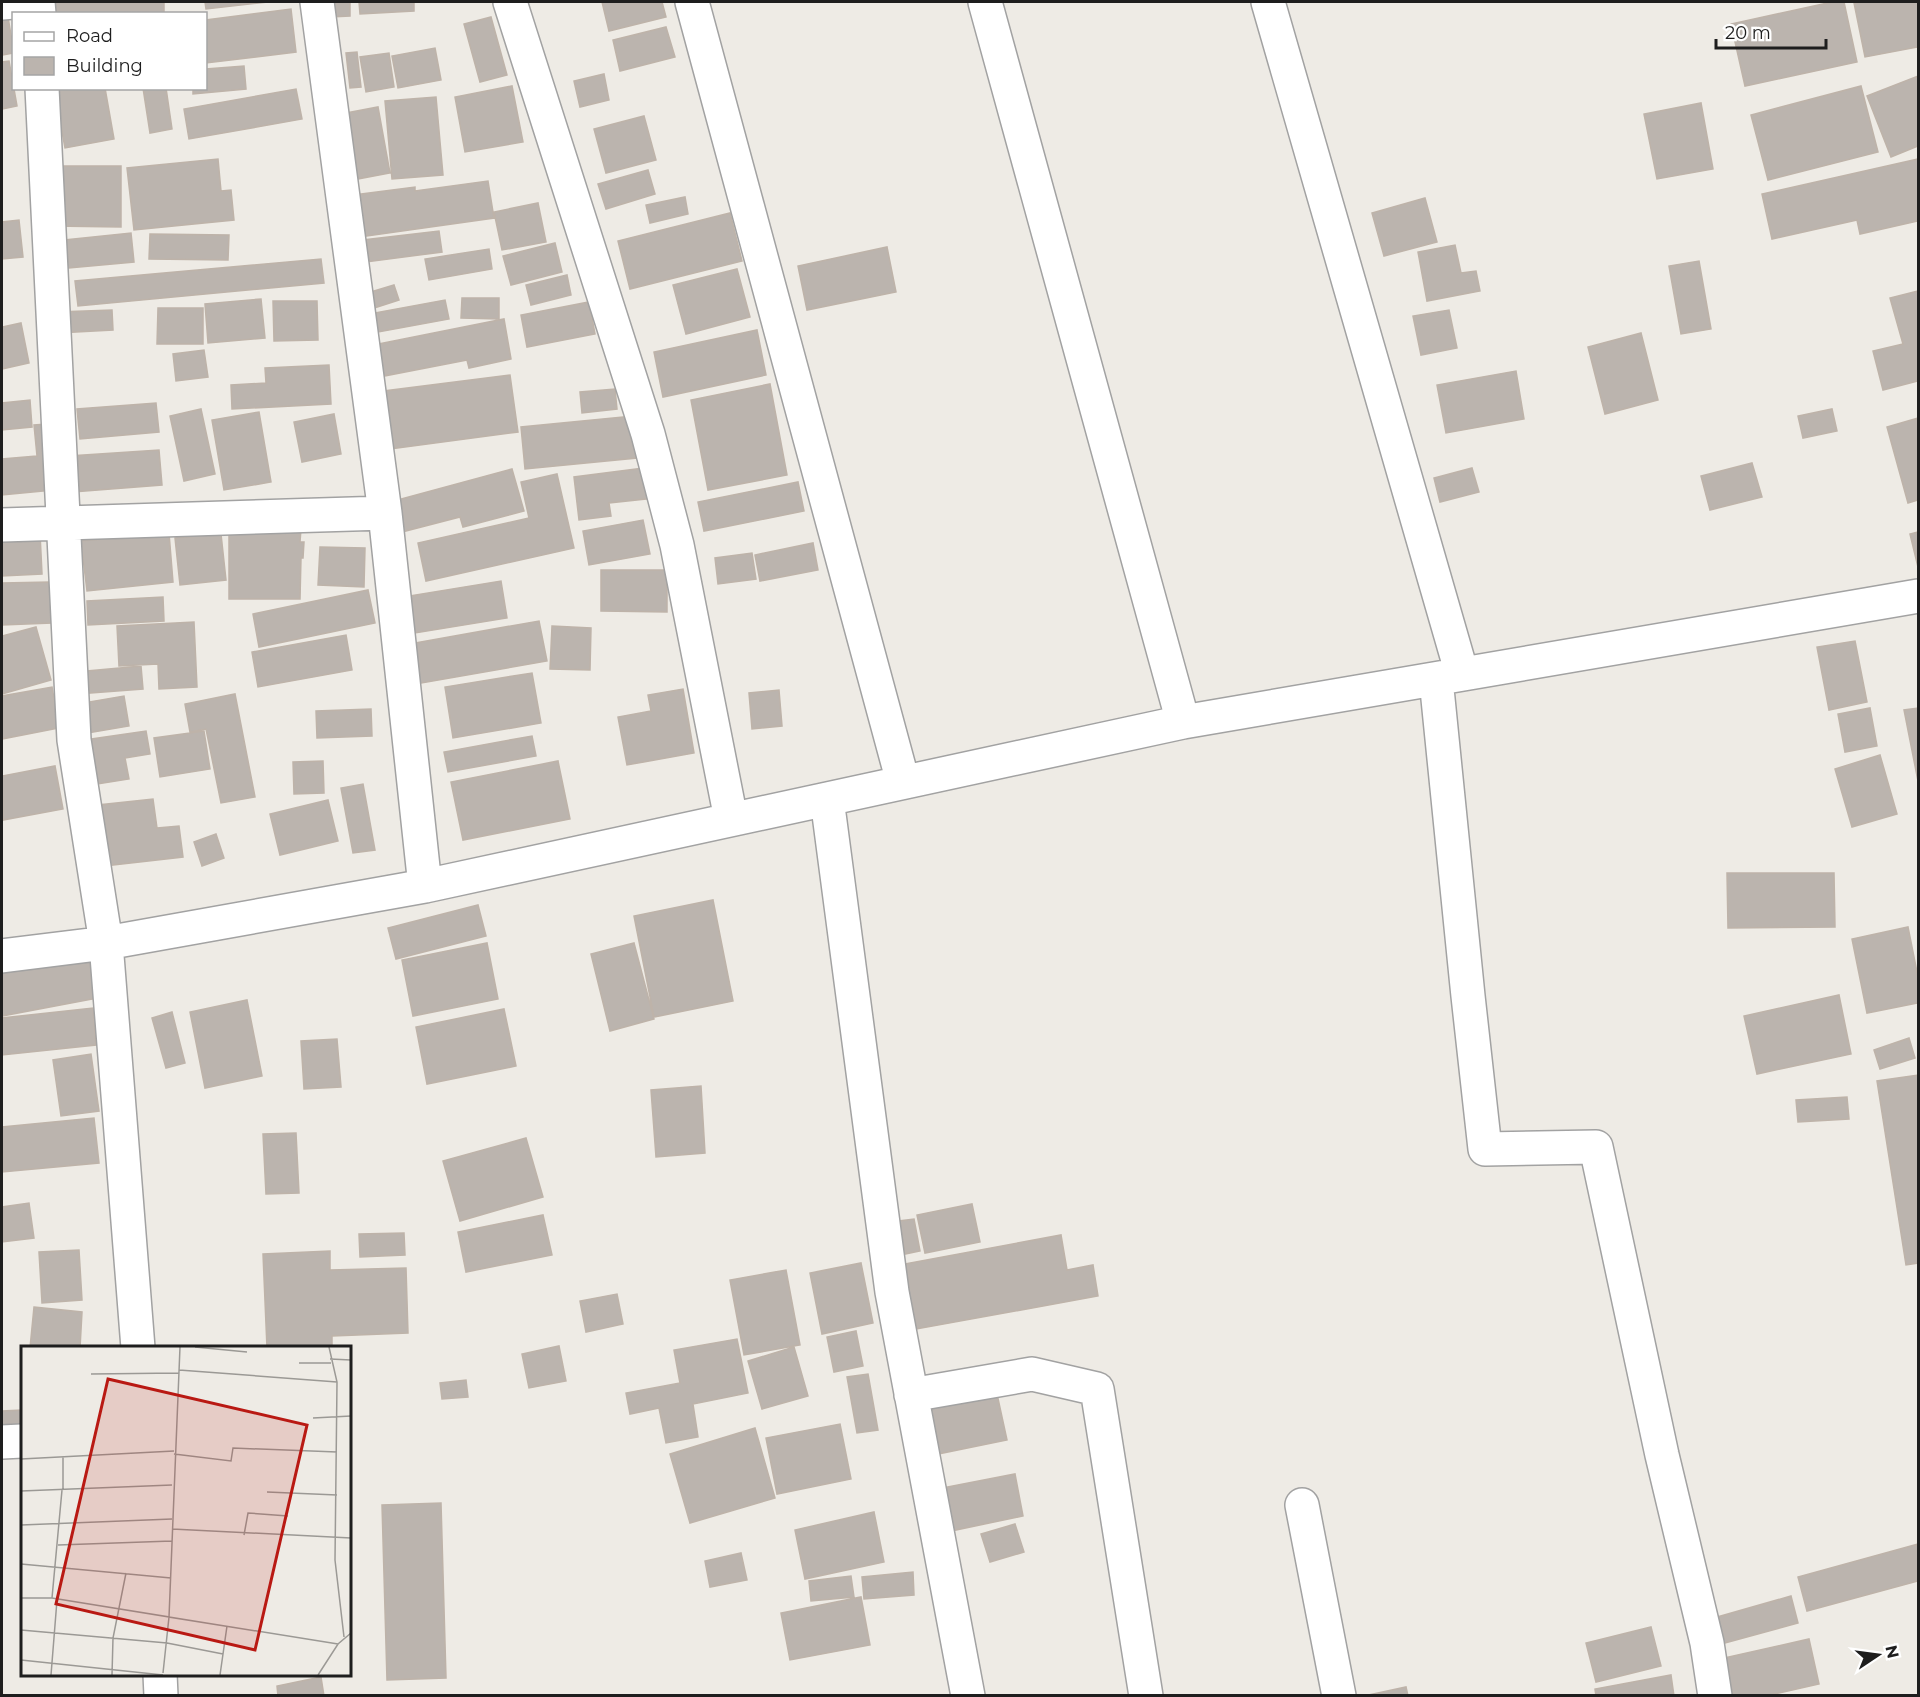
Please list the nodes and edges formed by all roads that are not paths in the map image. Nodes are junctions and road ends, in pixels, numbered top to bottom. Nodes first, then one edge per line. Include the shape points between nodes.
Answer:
1 (14, 2) edge
2 (317, 2) edge
3 (510, 2) edge
4 (692, 2) edge
5 (985, 2) edge
6 (1268, 2) edge
7 (2, 3) edge
8 (42, 90) edge
9 (385, 513) junction
10 (62, 523) junction
11 (2, 525) edge
12 (1918, 596) edge
13 (1449, 677) junction
14 (1183, 722) junction
15 (903, 782) junction
16 (827, 798) junction
17 (731, 819) junction
18 (425, 886) junction
19 (106, 943) junction
20 (2, 956) edge
21 (138, 1346) edge
22 (911, 1395) junction
23 (21, 1440) edge
24 (2, 1442) edge
25 (1302, 1505) dead end
26 (160, 1676) edge
27 (161, 1695) edge
28 (968, 1695) edge
29 (1146, 1695) edge
30 (1338, 1695) edge
31 (1715, 1695) edge

1 - 7 street
2 - 9 street
3 - 17 street via 648,434 677,545
4 - 15 street
5 - 14 street
6 - 13 street
8 - 10 street
9 - 10 street
9 - 18 street
10 - 11 street
10 - 19 street via 74,740
12 - 13 street
13 - 14 street
13 - 31 street via 1468,996 1485,1149 1596,1147 1707,1642
14 - 15 street
15 - 16 street
16 - 17 street
16 - 22 street via 892,1292
17 - 18 street
18 - 19 street
19 - 20 street
19 - 21 street
22 - 28 street
22 - 29 street via 1032,1374 1097,1389
23 - 24 street
25 - 30 street
26 - 27 street

